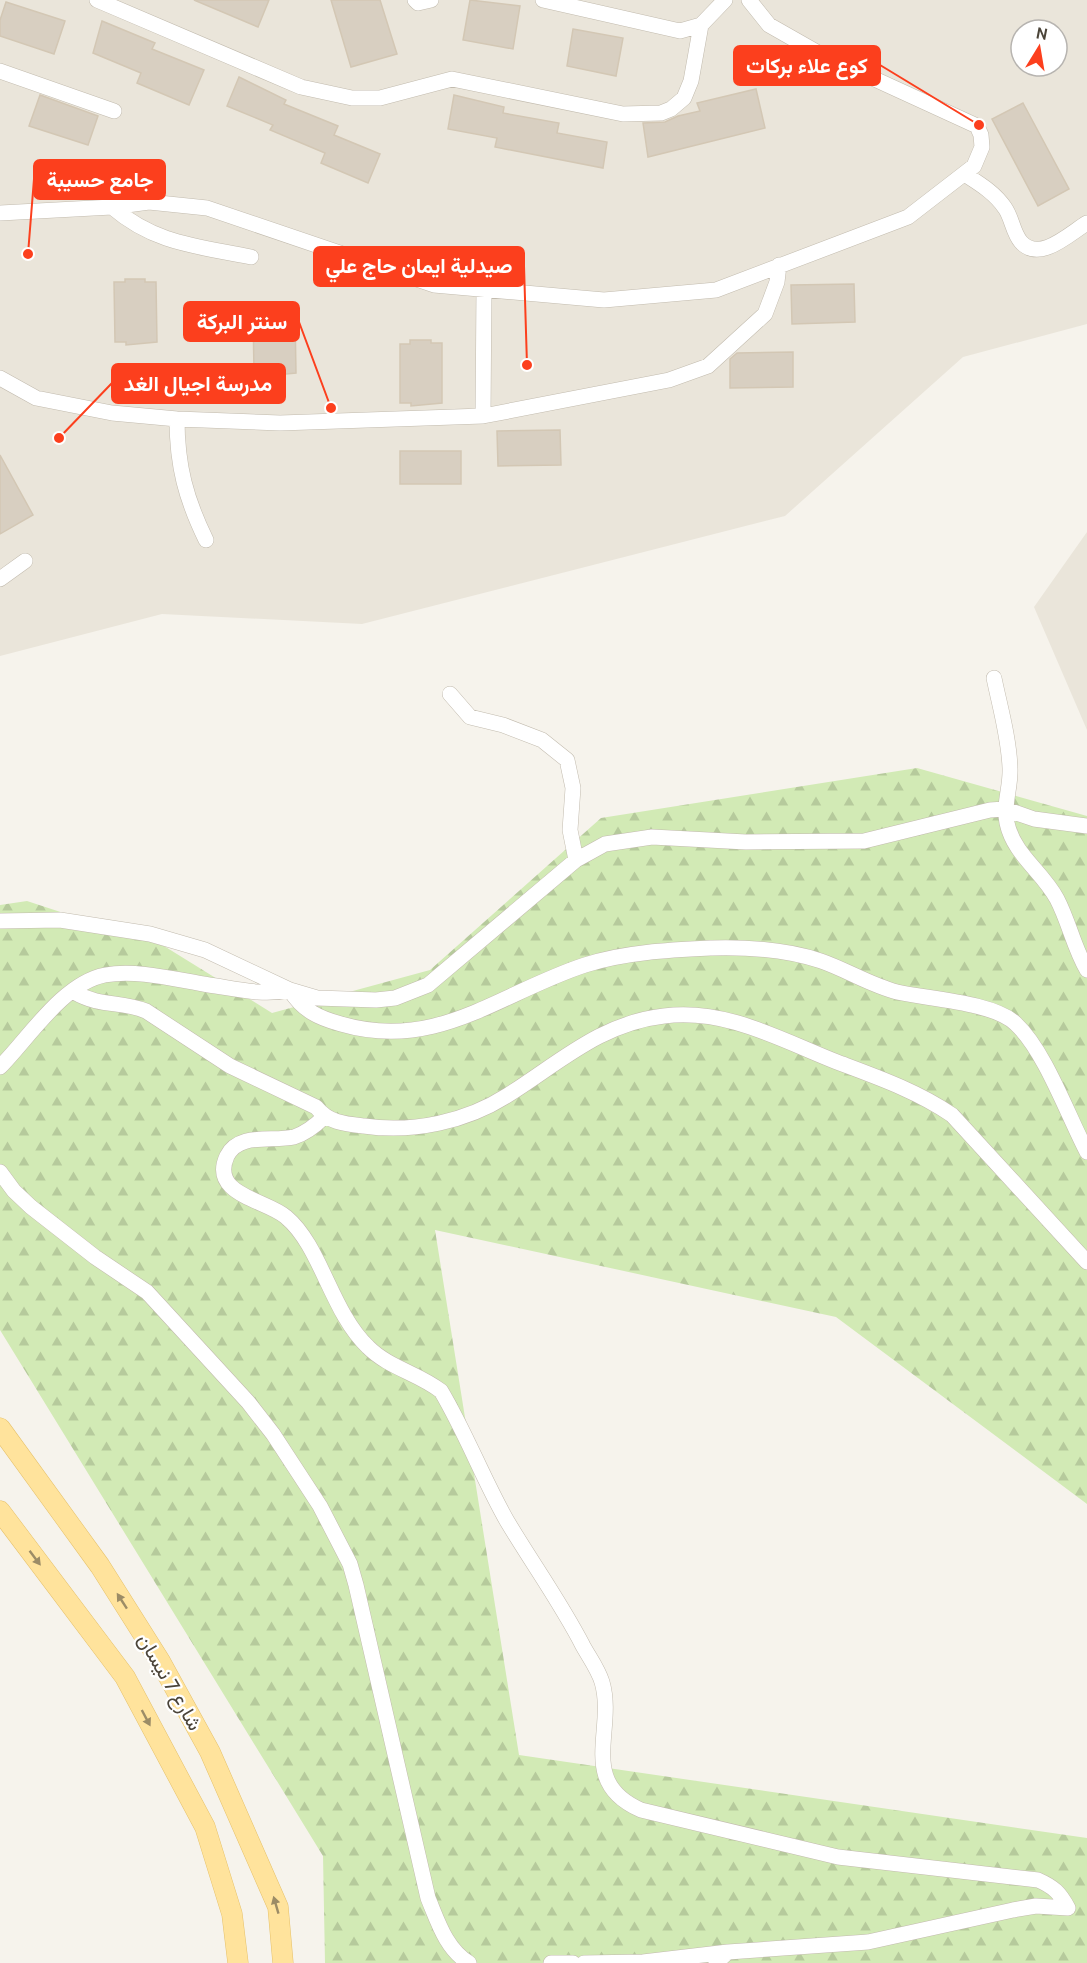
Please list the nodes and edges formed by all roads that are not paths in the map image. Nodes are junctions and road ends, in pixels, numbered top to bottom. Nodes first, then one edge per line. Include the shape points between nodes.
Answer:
1 (97, 0) edge
2 (415, 0) edge
3 (430, 0) edge
4 (543, 0) edge
5 (725, 0) edge
6 (749, 0) edge
7 (701, 25) junction
8 (0, 71) edge
9 (114, 111) dead end
10 (966, 174) junction
11 (111, 207) junction
12 (0, 213) edge
13 (1087, 223) edge
14 (251, 257) dead end
15 (779, 265) junction
16 (484, 289) junction
17 (0, 378) edge
18 (483, 416) junction
19 (177, 419) junction
20 (206, 540) dead end
21 (25, 561) dead end
22 (0, 579) edge
23 (994, 678) dead end
24 (450, 694) dead end
25 (1005, 809) junction
26 (1087, 826) edge
27 (576, 860) junction
28 (0, 921) edge
29 (1087, 970) edge
30 (290, 990) junction
31 (74, 992) junction
32 (0, 1067) edge
33 (324, 1118) junction
34 (1087, 1152) edge
35 (0, 1172) edge
36 (1087, 1262) edge
37 (0, 1428) edge
38 (0, 1512) edge
39 (728, 1952) junction
40 (238, 1963) edge
41 (283, 1963) edge
42 (469, 1963) edge
43 (551, 1963) edge
44 (573, 1963) edge
45 (584, 1963) edge
46 (716, 1963) edge

1 - 7 street via 311,89 352,98 380,98 452,79 623,114 661,113 684,98
2 - 3 street
4 - 7 street via 680,31
5 - 7 street
6 - 10 street via 769,25 820,54 977,126 982,147
8 - 9 street
10 - 13 street via 1006,209 1020,241 1029,248 1045,249
10 - 15 street via 908,217
11 - 12 street
11 - 14 street via 140,229 162,239
11 - 16 street via 149,202 207,208 434,285
15 - 16 street via 716,290 615,299
15 - 18 street via 765,314 708,366 669,380
16 - 18 street
17 - 19 street via 36,399 112,413
18 - 19 street via 280,423
19 - 20 street via 177,453 188,504
21 - 22 street
23 - 25 street via 1010,769
24 - 27 street via 470,717 542,740 567,760 573,789 570,830
25 - 26 street via 1034,819
25 - 27 street via 970,813 864,841 746,842 652,837 605,844
25 - 29 street via 1013,841 1057,898
27 - 30 street via 439,977 415,992 367,1000 317,998
28 - 30 street via 60,920 150,934 205,950
30 - 31 street via 254,993 154,976 107,974 86,982
30 - 34 street via 310,1013 332,1022 382,1033 410,1032 468,1017 559,974 623,955 712,948 803,956 882,988 945,998 1015,1023 1044,1067
31 - 32 street via 47,1013
31 - 33 street via 101,1004 146,1011 230,1066 316,1107
33 - 36 street via 399,1130 428,1125 482,1109 573,1050 622,1024 665,1015 717,1017 778,1036 938,1105 952,1115
33 - 39 street via 304,1133 251,1140 234,1148 224,1168 228,1181 244,1198 287,1217 300,1233 347,1322 370,1349 393,1367 423,1378 441,1391 507,1521 557,1599 601,1679 605,1706 601,1758 609,1784 619,1796 641,1810 838,1857 1038,1881 1061,1895 1068,1908 1036,1906 868,1942
35 - 42 street via 31,1207 147,1292 168,1313 273,1434 320,1506 357,1585 428,1898 440,1929
41 -> 37 main road, شارع 7 نيسان via 278,1907 210,1752 106,1575
38 -> 40 main road, شارع 7 نيسان via 125,1677 205,1827 232,1914
39 - 45 street via 643,1962
39 - 46 street
43 - 44 street

